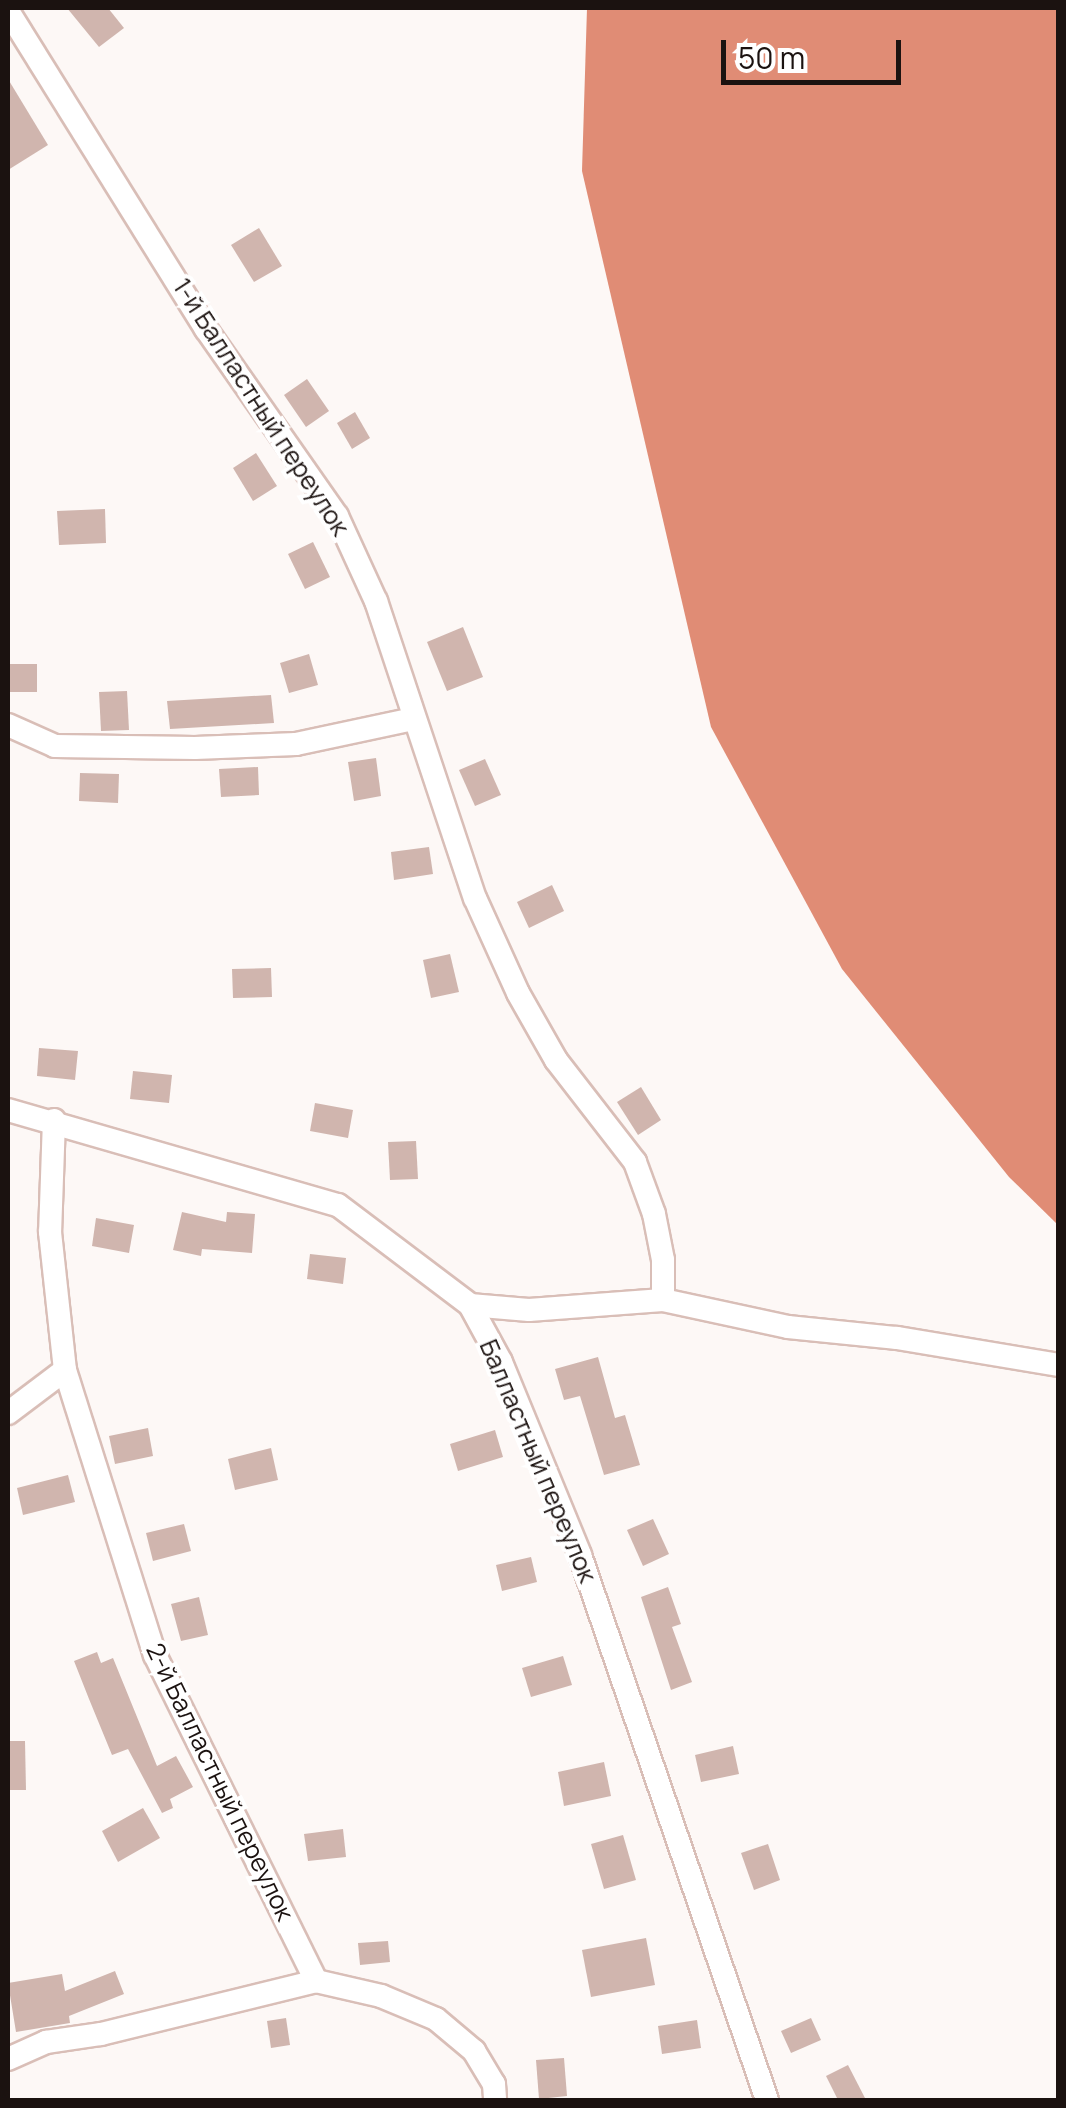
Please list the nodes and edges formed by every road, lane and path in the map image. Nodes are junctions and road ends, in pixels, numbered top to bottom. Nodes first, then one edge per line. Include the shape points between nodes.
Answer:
1 (8, 11) edge
2 (414, 718) junction
3 (8, 725) edge
4 (8, 1110) edge
5 (54, 1120) junction
6 (663, 1300) junction
7 (470, 1305) junction
8 (1058, 1366) edge
9 (64, 1370) junction
10 (8, 1413) edge
11 (316, 1981) junction
12 (8, 2058) edge
13 (495, 2100) edge
14 (767, 2100) edge

1 - 2 street, 1-й Балластный переулок via 206,329 337,516 376,601
2 - 3 street via 296,744 160,749 54,746
2 - 6 street, 1-й Балластный переулок via 476,898 518,993 556,1060 635,1162 664,1260
4 - 5 street, Балластный переулок
5 - 7 street, Балластный переулок via 338,1205
5 - 9 street, 2-й Балластный переулок via 50,1232
6 - 7 street via 529,1310
6 - 8 street via 788,1327
7 - 14 street, Балластный переулок via 501,1362 580,1554
9 - 10 street
9 - 11 street, 2-й Балластный переулок via 154,1655
11 - 12 street via 46,2042
11 - 13 street via 380,1996 436,2020 474,2051 494,2084

